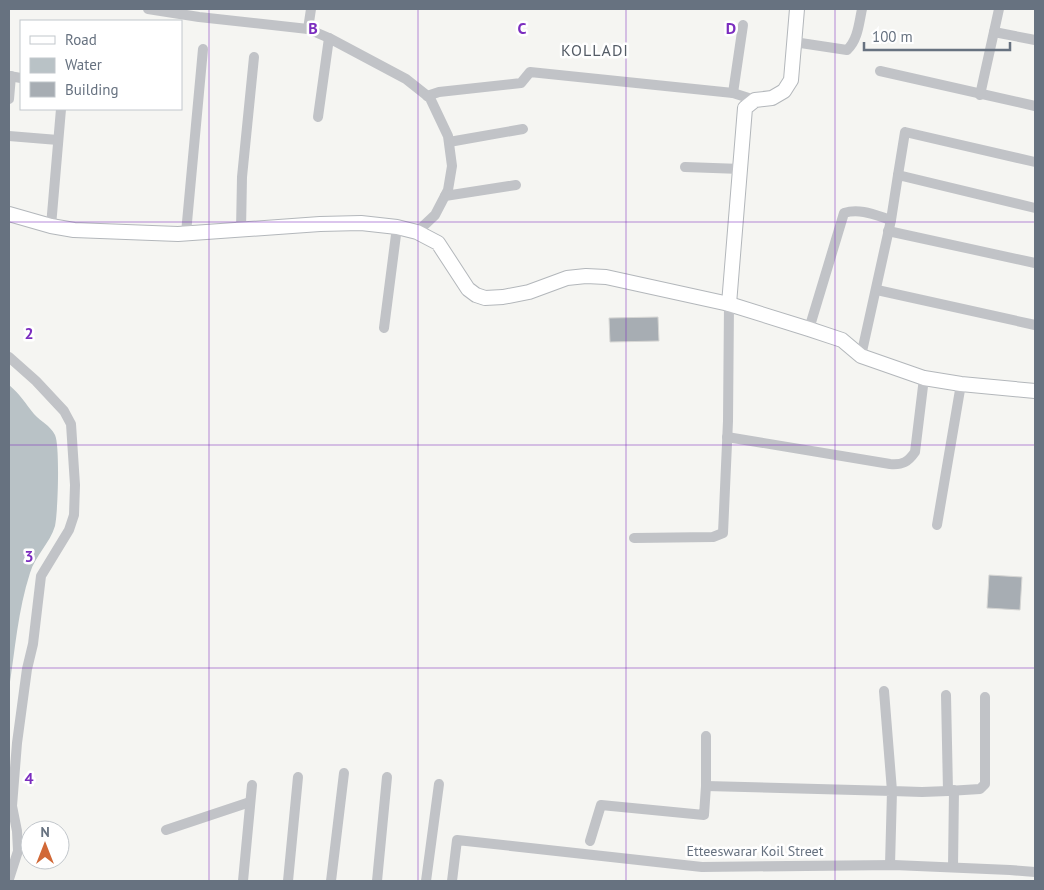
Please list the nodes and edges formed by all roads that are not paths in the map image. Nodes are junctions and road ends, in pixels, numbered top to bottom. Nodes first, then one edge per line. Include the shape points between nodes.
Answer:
1 (148, 9) edge
2 (311, 9) edge
3 (797, 9) edge
4 (862, 9) edge
5 (999, 9) edge
6 (164, 10) edge
7 (200, 13) edge
8 (743, 25) dead end
9 (308, 29) junction
10 (994, 32) junction
11 (329, 38) junction
12 (1035, 40) edge
13 (794, 42) junction
14 (203, 49) dead end
15 (254, 57) dead end
16 (880, 71) dead end
17 (14, 77) edge
18 (733, 93) junction
19 (980, 95) junction
20 (427, 96) junction
21 (9, 98) edge
22 (755, 100) junction
23 (1035, 106) edge
24 (61, 110) edge
25 (318, 117) dead end
26 (524, 129) dead end
27 (9, 136) edge
28 (58, 140) junction
29 (449, 142) junction
30 (1035, 162) edge
31 (685, 167) dead end
32 (740, 169) junction
33 (898, 175) junction
34 (516, 185) dead end
35 (445, 196) junction
36 (1035, 208) edge
37 (9, 214) edge
38 (891, 220) junction
39 (51, 226) junction
40 (397, 227) junction
41 (241, 230) junction
42 (888, 231) junction
43 (417, 232) junction
44 (186, 233) junction
45 (1035, 263) edge
46 (876, 290) junction
47 (728, 304) junction
48 (1035, 325) edge
49 (384, 328) dead end
50 (809, 329) junction
51 (861, 356) junction
52 (9, 357) edge
53 (924, 378) junction
54 (962, 384) junction
55 (1035, 391) edge
56 (727, 437) junction
57 (937, 525) dead end
58 (634, 538) dead end
59 (884, 691) dead end
60 (946, 695) dead end
61 (985, 697) dead end
62 (706, 736) dead end
63 (344, 773) dead end
64 (298, 777) dead end
65 (387, 777) dead end
66 (439, 784) dead end
67 (252, 785) dead end
68 (706, 786) junction
69 (892, 791) junction
70 (951, 791) junction
71 (250, 802) junction
72 (166, 830) dead end
73 (590, 841) dead end
74 (890, 865) junction
75 (953, 867) junction
76 (1035, 872) edge
77 (9, 880) edge
78 (243, 881) edge
79 (288, 881) edge
80 (331, 881) edge
81 (377, 881) edge
82 (426, 881) edge
83 (452, 881) edge

1 - 6 street
2 - 9 street
3 - 13 street
4 - 13 street via 856,37 847,50
5 - 10 street
6 - 7 street
7 - 9 street
8 - 18 street
9 - 11 street
10 - 12 street
10 - 19 street
11 - 20 street via 406,79
11 - 25 street
13 - 22 street via 788,86 772,98
14 - 44 street
15 - 41 street via 242,176
16 - 19 street
17 - 21 street
18 - 20 street via 530,72 521,83
18 - 22 street
19 - 23 street
20 - 29 street via 439,114
22 - 32 street via 745,108
24 - 28 street
26 - 29 street
27 - 28 street
28 - 39 street
29 - 35 street via 452,166
30 - 33 street via 905,132
31 - 32 street
32 - 47 street
33 - 36 street
33 - 38 street
34 - 35 street
35 - 43 street via 435,215
37 - 39 street
38 - 42 street
38 - 50 street via 860,211 844,213
39 - 44 street via 74,230
40 - 41 street via 361,223
40 - 43 street
40 - 49 street
41 - 44 street
42 - 45 street
42 - 46 street
43 - 47 street via 438,243 468,289 485,298 529,292 567,278 586,276 606,277
46 - 48 street
46 - 51 street
47 - 50 street
47 - 56 street
50 - 51 street via 842,340
51 - 53 street
52 - 77 street via 36,381 71,424 75,485 74,515 69,530 41,576 17,743 12,806 18,851
53 - 54 street
53 - 56 street via 915,452 901,465
54 - 55 street
54 - 57 street
56 - 58 street via 723,533 714,537
59 - 69 street
60 - 70 street
61 - 70 street via 985,784 980,789
62 - 68 street
63 - 80 street
64 - 79 street
65 - 81 street
66 - 82 street
67 - 71 street
68 - 69 street
68 - 73 street via 704,815 601,805
69 - 70 street
69 - 74 street
70 - 75 street
71 - 72 street
71 - 78 street
74 - 75 street, Etteeswarar Koil Street
74 - 83 street, Etteeswarar Koil Street via 702,867 458,840
75 - 76 street, Etteeswarar Koil Street

